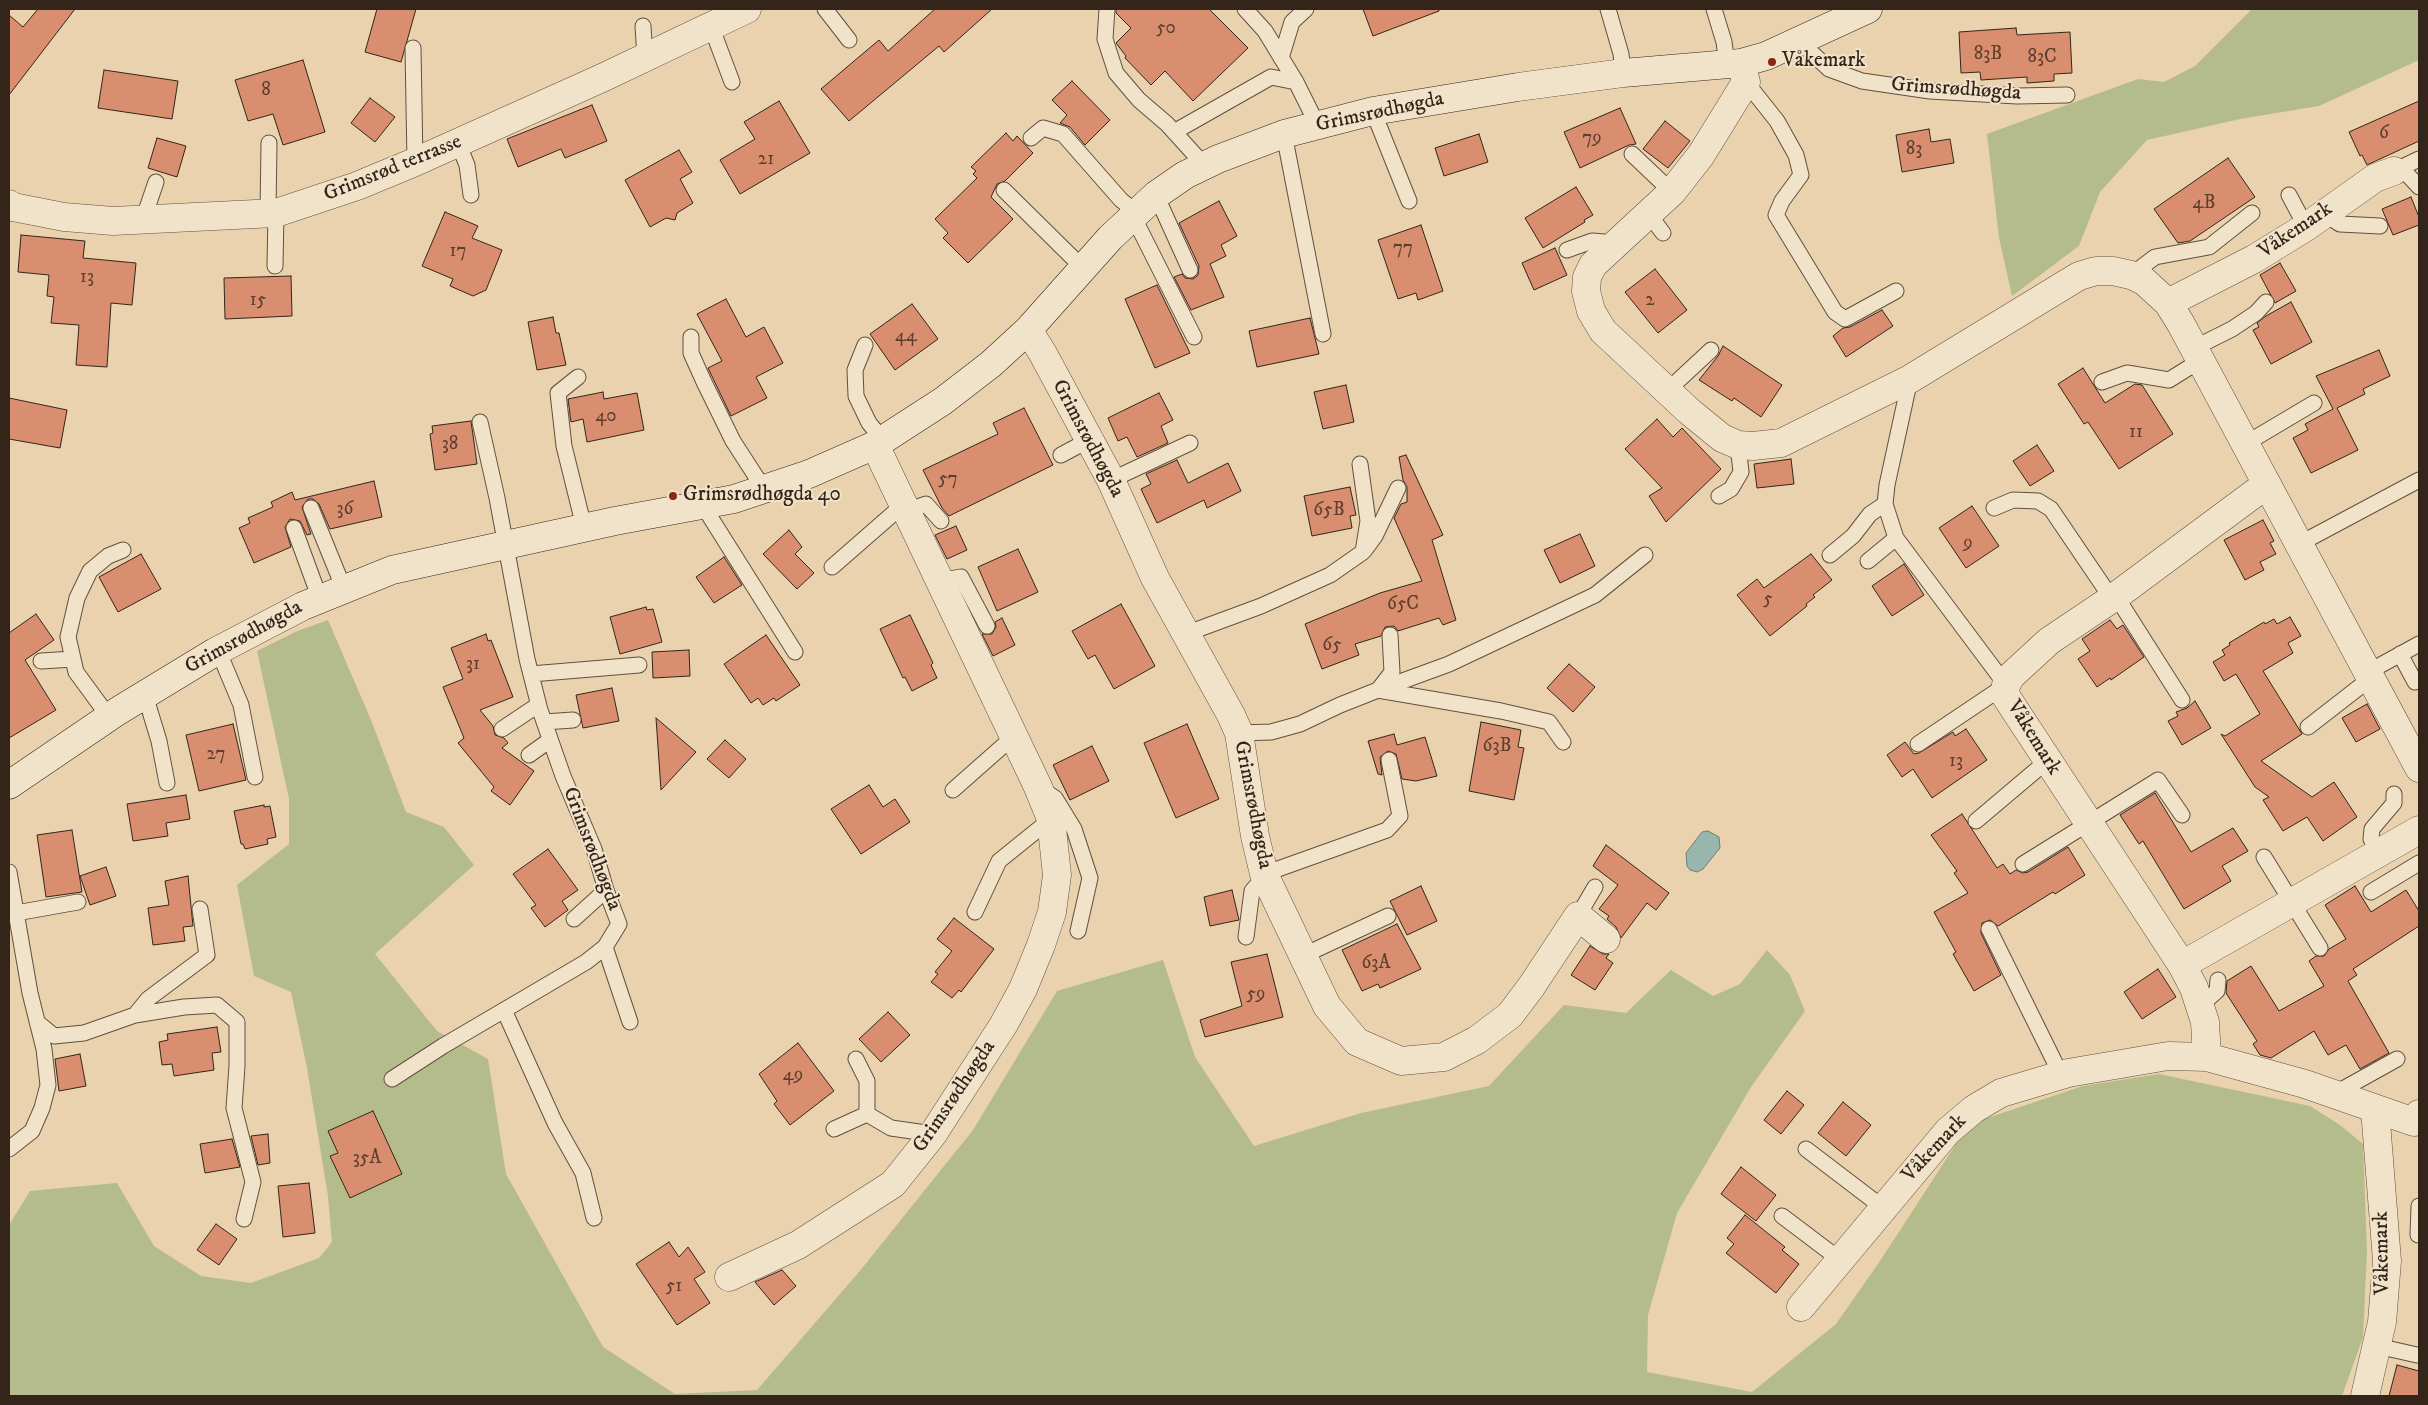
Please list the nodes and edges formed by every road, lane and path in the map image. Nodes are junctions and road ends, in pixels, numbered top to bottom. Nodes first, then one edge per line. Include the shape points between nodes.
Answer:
1 (747, 9) edge
2 (825, 9) edge
3 (1107, 9) edge
4 (1245, 9) edge
5 (1306, 9) edge
6 (1608, 9) edge
7 (1714, 9) edge
8 (1868, 9) edge
9 (643, 26) dead end
10 (711, 26) junction
11 (849, 40) dead end
12 (1799, 41) junction
13 (413, 48) dead end
14 (645, 58) junction
15 (1282, 58) junction
16 (1738, 69) junction
17 (1623, 73) junction
18 (732, 82) dead end
19 (1296, 82) junction
20 (2067, 95) dead end
21 (1374, 111) junction
22 (1317, 124) junction
23 (1174, 132) junction
24 (1284, 134) junction
25 (1031, 138) dead end
26 (268, 143) dead end
27 (458, 143) junction
28 (1632, 154) dead end
29 (2419, 158) edge
30 (415, 162) junction
31 (1205, 166) junction
32 (2394, 171) junction
33 (156, 182) dead end
34 (2419, 187) edge
35 (1004, 190) dead end
36 (1672, 192) junction
37 (471, 195) dead end
38 (2289, 195) dead end
39 (1409, 200) dead end
40 (1142, 208) junction
41 (10, 209) edge
42 (2252, 212) dead end
43 (272, 213) junction
44 (143, 220) junction
45 (2315, 220) junction
46 (2380, 226) dead end
47 (1616, 243) junction
48 (1567, 250) dead end
49 (275, 266) dead end
50 (1083, 268) junction
51 (1190, 270) dead end
52 (2131, 275) junction
53 (1896, 291) dead end
54 (2266, 302) dead end
55 (2168, 303) junction
56 (1028, 330) junction
57 (1323, 334) dead end
58 (691, 337) dead end
59 (1194, 337) dead end
60 (865, 346) dead end
61 (1711, 350) dead end
62 (2197, 354) junction
63 (578, 377) dead end
64 (1910, 380) junction
65 (2102, 382) dead end
66 (1668, 390) junction
67 (2314, 403) dead end
68 (480, 422) dead end
69 (1089, 440) junction
70 (879, 443) junction
71 (1190, 443) dead end
72 (1738, 444) junction
73 (2245, 444) junction
74 (1061, 454) dead end
75 (1360, 464) dead end
76 (1111, 480) junction
77 (2419, 480) edge
78 (2267, 484) junction
79 (764, 488) junction
80 (1398, 488) dead end
81 (1719, 496) dead end
82 (702, 504) junction
83 (1885, 504) junction
84 (311, 508) dead end
85 (905, 508) junction
86 (1994, 508) dead end
87 (941, 520) dead end
88 (584, 527) junction
89 (294, 528) dead end
90 (1896, 538) junction
91 (504, 544) junction
92 (2299, 544) junction
93 (124, 550) dead end
94 (1363, 552) junction
95 (1645, 555) dead end
96 (1830, 555) dead end
97 (1868, 561) dead end
98 (832, 567) dead end
99 (939, 581) junction
100 (332, 594) junction
101 (2114, 598) junction
102 (987, 626) dead end
103 (1188, 634) junction
104 (1390, 635) dead end
105 (2419, 644) edge
106 (218, 650) junction
107 (795, 652) dead end
108 (2400, 654) junction
109 (73, 659) junction
110 (41, 661) dead end
111 (639, 664) dead end
112 (531, 674) junction
113 (2370, 675) junction
114 (2415, 682) dead end
115 (2006, 685) junction
116 (1378, 690) junction
117 (145, 695) junction
118 (2182, 700) dead end
119 (538, 705) junction
120 (109, 717) junction
121 (573, 720) dead end
122 (544, 722) junction
123 (2308, 727) dead end
124 (502, 729) dead end
125 (1239, 733) junction
126 (1012, 737) junction
127 (550, 740) junction
128 (1563, 742) dead end
129 (1918, 744) dead end
130 (529, 755) dead end
131 (1389, 760) dead end
132 (2047, 761) junction
133 (2419, 768) edge
134 (255, 777) dead end
135 (167, 783) dead end
136 (9, 785) edge
137 (1038, 786) junction
138 (953, 790) dead end
139 (2394, 794) dead end
140 (2182, 815) dead end
141 (1051, 819) junction
142 (1976, 821) dead end
143 (2089, 824) junction
144 (2419, 830) edge
145 (2378, 852) junction
146 (2264, 857) dead end
147 (2419, 863) edge
148 (2023, 864) dead end
149 (9, 872) edge
150 (1264, 875) junction
151 (1595, 887) dead end
152 (606, 890) junction
153 (2371, 892) dead end
154 (78, 902) dead end
155 (2290, 902) junction
156 (200, 910) dead end
157 (975, 912) dead end
158 (16, 913) junction
159 (1388, 916) dead end
160 (1578, 916) junction
161 (574, 918) dead end
162 (1989, 929) dead end
163 (1078, 931) dead end
164 (1246, 937) dead end
165 (1606, 939) dead end
166 (605, 947) junction
167 (2320, 948) dead end
168 (1302, 956) junction
169 (2182, 965) junction
170 (2218, 980) dead end
171 (2200, 1006) junction
172 (504, 1010) junction
173 (135, 1015) junction
174 (37, 1022) junction
175 (630, 1022) dead end
176 (2207, 1057) junction
177 (856, 1059) dead end
178 (2397, 1059) dead end
179 (2061, 1075) junction
180 (392, 1079) dead end
181 (2334, 1094) junction
182 (2375, 1109) junction
183 (868, 1114) junction
184 (2418, 1120) edge
185 (834, 1128) dead end
186 (933, 1134) junction
187 (9, 1149) edge
188 (1806, 1149) dead end
189 (2419, 1206) edge
190 (1882, 1208) junction
191 (1782, 1216) dead end
192 (594, 1218) dead end
193 (244, 1219) dead end
194 (2418, 1235) edge
195 (1839, 1259) junction
196 (729, 1277) dead end
197 (1802, 1307) dead end
198 (2376, 1346) junction
199 (2417, 1355) dead end
200 (2365, 1396) edge

1 - 10 street, Grimsrød terrasse
2 - 11 lane
3 - 23 lane via 1105,39 1116,73 1139,100
4 - 15 lane via 1265,31
5 - 15 lane via 1292,22
6 - 17 lane
7 - 16 lane via 1724,42
8 - 12 street, Grimsrødhøgda
9 - 14 lane
10 - 14 street, Grimsrød terrasse
10 - 18 lane
12 - 16 street, Grimsrødhøgda
12 - 20 lane, Grimsrødhøgda via 1829,70 1862,82 1930,91
13 - 30 lane
14 - 27 street, Grimsrød terrasse
15 - 19 lane
16 - 17 street, Grimsrødhøgda
16 - 36 street via 1701,155
16 - 53 lane via 1777,121 1796,155 1800,175 1776,215 1835,312 1845,319
17 - 21 street, Grimsrødhøgda
19 - 22 lane
19 - 23 lane via 1271,77
21 - 22 street, Grimsrødhøgda
21 - 39 lane
22 - 24 street, Grimsrødhøgda
23 - 31 lane
24 - 31 street, Grimsrødhøgda
24 - 57 lane
25 - 40 lane via 1042,128 1063,134 1121,200
26 - 43 lane
27 - 30 street, Grimsrød terrasse
27 - 37 lane via 467,165
28 - 36 lane
29 - 32 lane
30 - 43 street, Grimsrød terrasse via 357,186
31 - 40 street, Grimsrødhøgda via 1185,175
32 - 34 lane via 2406,174
32 - 45 street, Våkemark via 2375,178
33 - 44 lane
35 - 50 lane
36 - 47 street via 1656,223
38 - 45 lane
40 - 50 street, Grimsrødhøgda
40 - 51 lane
40 - 59 lane
41 - 44 street, Grimsrød terrasse via 64,217
42 - 52 lane via 2209,247 2155,256
43 - 44 street, Grimsrød terrasse
43 - 49 lane
45 - 46 lane
45 - 55 street, Våkemark via 2254,259
47 - 48 lane via 1592,241
47 - 66 street via 1587,277 1586,291 1591,311 1603,331
50 - 56 street, Grimsrødhøgda
52 - 55 street via 2144,281
52 - 64 street via 2096,271 2079,276
54 - 62 lane via 2256,313
55 - 62 street
56 - 69 street, Grimsrødhøgda
56 - 70 street, Grimsrødhøgda via 943,401
58 - 79 lane via 691,353 704,382 733,441
60 - 70 lane via 855,370 856,396
61 - 66 lane
62 - 65 lane via 2168,380 2127,373
62 - 73 street
63 - 88 lane via 558,393 564,446
64 - 72 street via 1781,443
64 - 83 lane
66 - 72 street via 1722,438
67 - 73 lane
68 - 91 lane
69 - 74 lane
69 - 76 street, Grimsrødhøgda
70 - 79 street, Grimsrødhøgda via 809,474
70 - 85 street, Grimsrødhøgda
71 - 76 lane
72 - 81 lane via 1741,472 1731,488
73 - 78 street
75 - 94 lane via 1368,520
76 - 103 street, Grimsrødhøgda via 1155,578
77 - 92 lane
78 - 92 street
78 - 101 street, Våkemark
79 - 82 street, Grimsrødhøgda
80 - 94 lane via 1375,536
82 - 88 street, Grimsrødhøgda
82 - 107 lane
83 - 90 lane
83 - 96 lane via 1870,514 1853,536
84 - 100 lane
85 - 87 lane via 926,504
85 - 98 lane
85 - 99 street, Grimsrødhøgda
86 - 101 lane via 2013,500 2038,501 2051,509
88 - 91 street, Grimsrødhøgda
89 - 100 lane
90 - 97 lane
90 - 115 lane
91 - 100 street, Grimsrødhøgda via 392,570
91 - 112 lane, Grimsrødhøgda
92 - 113 street
93 - 109 lane via 108,556 90,571 81,589 68,637
94 - 103 lane via 1330,575
95 - 116 lane via 1595,595 1449,664
99 - 102 lane via 961,577
99 - 126 street, Grimsrødhøgda
100 - 106 street, Grimsrødhøgda
101 - 115 street, Våkemark via 2049,641
101 - 118 lane
103 - 125 street, Grimsrødhøgda
104 - 116 lane via 1392,672
105 - 108 lane
106 - 117 street, Grimsrødhøgda
106 - 134 lane via 241,705
108 - 113 lane
108 - 114 lane
109 - 110 lane
109 - 120 lane via 76,672
111 - 112 lane
112 - 119 lane, Grimsrødhøgda
113 - 123 lane
113 - 133 street
115 - 129 lane
115 - 132 street, Våkemark via 2005,695
116 - 125 lane via 1300,724 1271,732
116 - 128 lane via 1549,722
117 - 120 street, Grimsrødhøgda
117 - 135 lane
119 - 122 lane, Grimsrødhøgda
119 - 124 lane
120 - 136 street, Grimsrødhøgda
121 - 122 lane
122 - 127 lane, Grimsrødhøgda
125 - 150 street, Grimsrødhøgda
126 - 137 street, Grimsrødhøgda
126 - 138 lane
127 - 130 lane
127 - 152 lane, Grimsrødhøgda via 594,849
131 - 150 lane via 1400,816 1387,830
132 - 142 lane
132 - 143 street, Våkemark
137 - 141 street, Grimsrødhøgda
137 - 163 lane via 1055,798 1074,829 1090,878
139 - 145 lane via 2394,803 2372,829 2371,839
140 - 143 lane via 2158,780
141 - 157 lane via 998,861
141 - 186 street, Grimsrødhøgda via 1057,876 1052,912 1041,945 1004,1024
143 - 148 lane
143 - 169 street, Våkemark
144 - 145 street
145 - 155 street
146 - 155 lane
147 - 153 lane
149 - 158 lane
150 - 164 lane via 1252,891
150 - 168 street, Grimsrødhøgda
151 - 160 lane
152 - 161 lane
152 - 166 lane, Grimsrødhøgda via 619,924
154 - 158 lane
155 - 167 lane
155 - 169 street
156 - 173 lane via 207,955 148,999
158 - 174 lane
159 - 168 lane
160 - 165 street
160 - 168 street, Grimsrødhøgda via 1510,1015 1478,1040 1444,1057 1401,1061 1357,1042 1327,1006
162 - 179 lane
166 - 172 lane, Grimsrødhøgda via 557,980
166 - 175 lane
169 - 171 street, Våkemark
170 - 171 lane via 2216,991
171 - 176 street, Våkemark via 2206,1022
172 - 180 lane, Grimsrødhøgda
172 - 192 lane via 555,1123 583,1173
173 - 174 lane via 84,1033 54,1036
173 - 193 lane via 184,1006 217,1005 237,1022 234,1108 253,1182
174 - 187 lane via 48,1085 32,1131
176 - 179 street, Våkemark via 2168,1056
176 - 181 street, Våkemark
177 - 183 lane via 867,1081
178 - 181 lane
179 - 190 street, Våkemark via 2001,1093 1974,1109 1948,1131
181 - 182 street, Våkemark
182 - 184 street, Våkemark
182 - 198 street, Våkemark via 2387,1261 2382,1322
183 - 185 lane
183 - 186 lane via 891,1128
186 - 196 street, Grimsrødhøgda via 892,1184 798,1245
188 - 190 lane
189 - 194 lane
190 - 195 street, Våkemark
191 - 195 lane
195 - 197 street, Våkemark
198 - 199 lane
198 - 200 street, Våkemark

